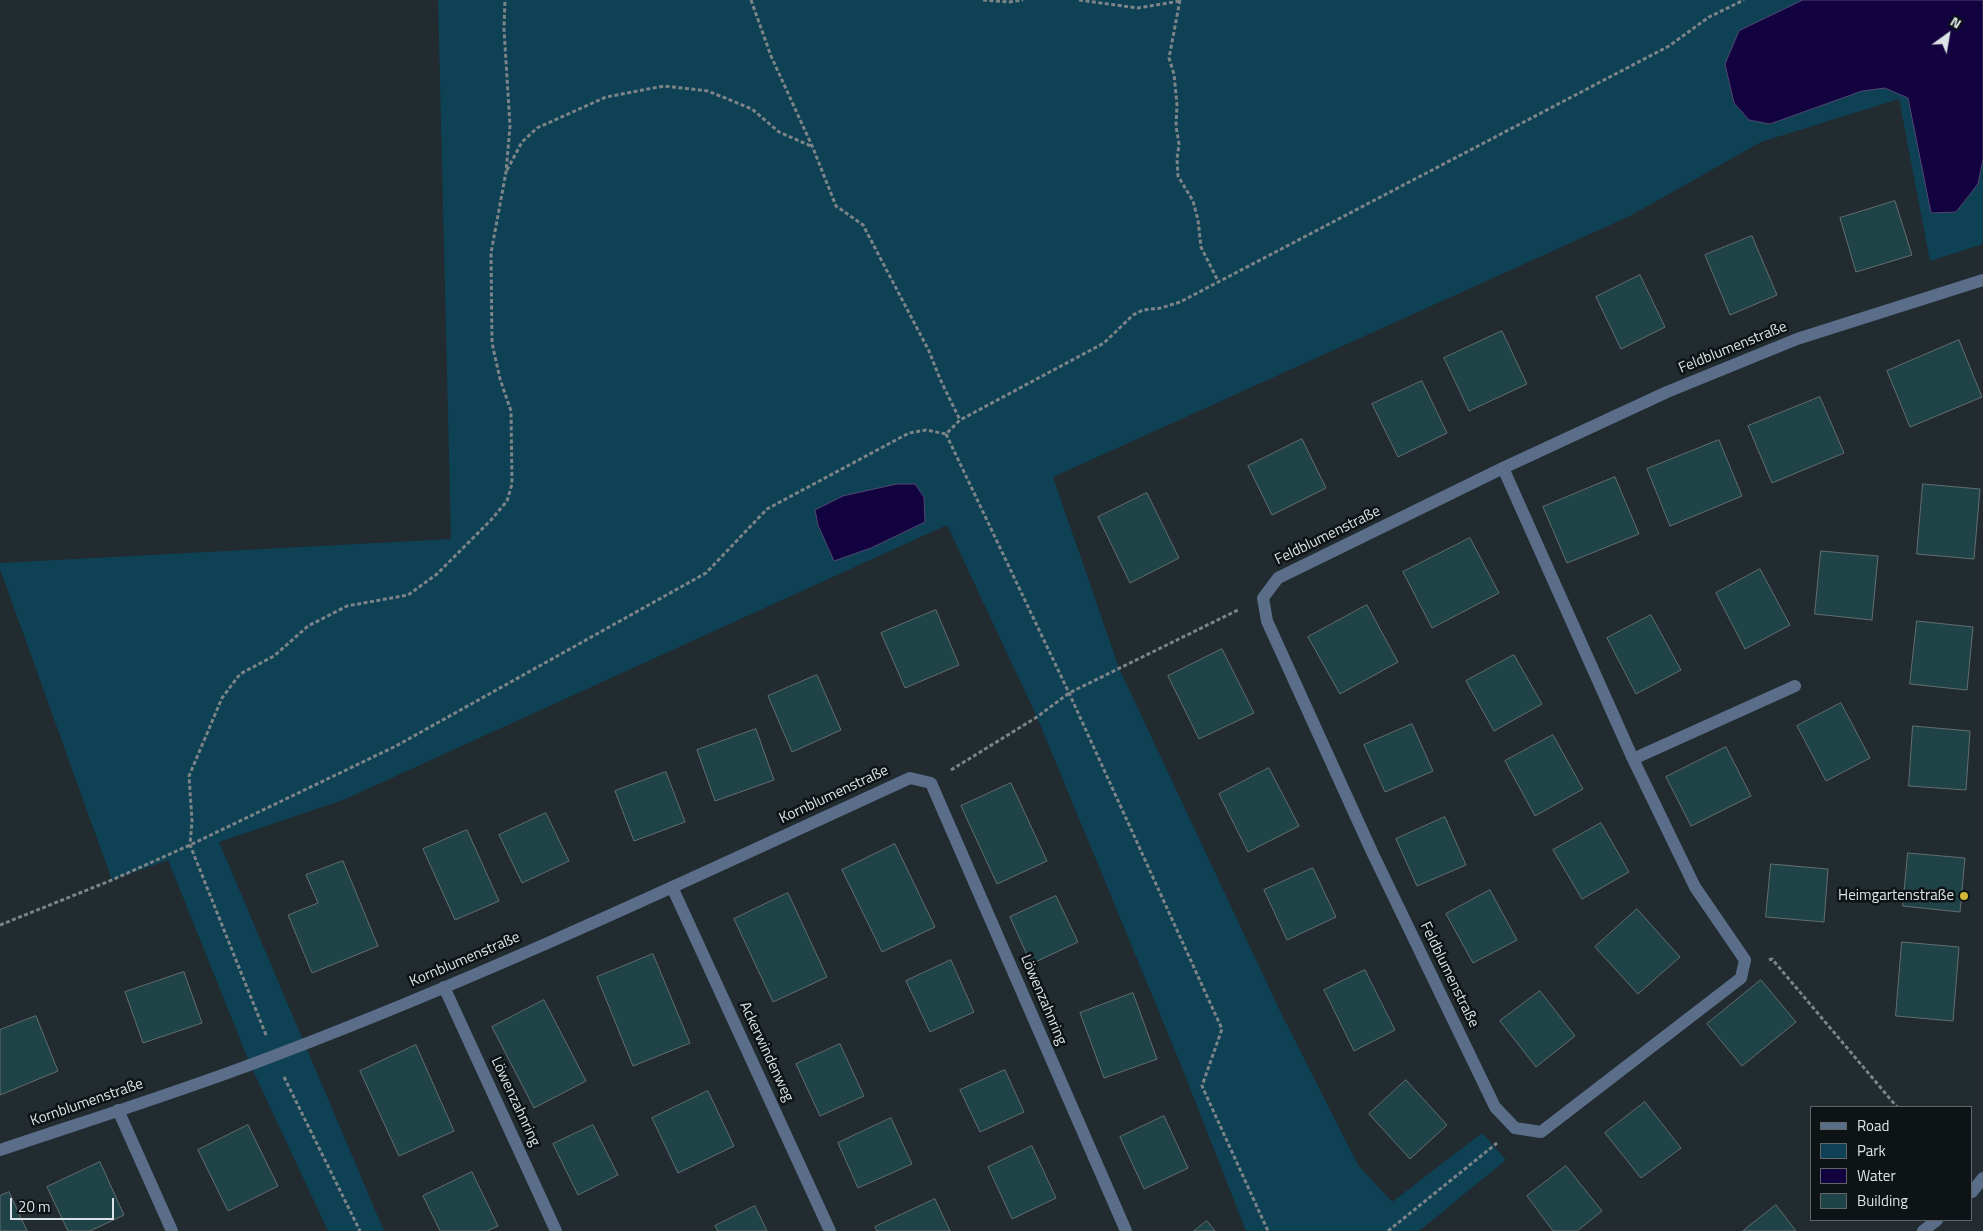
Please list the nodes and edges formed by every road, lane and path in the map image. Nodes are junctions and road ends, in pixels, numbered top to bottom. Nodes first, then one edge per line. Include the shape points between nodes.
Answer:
1 (505, 0) edge
2 (751, 0) edge
3 (983, 0) edge
4 (1023, 0) edge
5 (1079, 0) edge
6 (1180, 0) edge
7 (1744, 0) edge
8 (814, 148) junction
9 (506, 172) junction
10 (1983, 280) edge
11 (1218, 281) junction
12 (960, 420) junction
13 (946, 434) junction
14 (1503, 468) junction
15 (1263, 598) junction
16 (1795, 686) dead end
17 (1069, 693) junction
18 (1633, 759) junction
19 (931, 782) junction
20 (190, 845) junction
21 (672, 887) junction
22 (0, 925) edge
23 (1746, 960) junction
24 (444, 987) junction
25 (1896, 1106) edge
26 (118, 1110) junction
27 (1515, 1128) junction
28 (0, 1150) edge
29 (1983, 1178) edge
30 (1973, 1191) edge
31 (1937, 1221) edge
32 (172, 1231) edge
33 (556, 1231) edge
34 (830, 1231) edge
35 (1126, 1231) edge
36 (1268, 1231) edge
37 (1388, 1231) edge
38 (1923, 1231) edge

1 - 9 path via 510,126
2 - 8 path via 771,56
3 - 4 path
5 - 6 path via 1138,8
6 - 11 path via 1168,58 1174,74 1177,106 1178,176 1192,201 1201,247
7 - 11 path via 1709,17 1669,46
8 - 9 path via 779,132 752,109 708,91 664,86 606,97 537,128 522,142
8 - 12 path via 836,206 863,225 929,351
9 - 20 path via 490,253 492,343 511,410 512,484 507,502 437,574 408,595 347,606 308,626 274,656 240,674 222,698 189,776
10 - 14 street, Feldblumenstraße via 1797,339 1667,392
11 - 12 path via 1180,302 1133,315 1104,342
12 - 13 path
13 - 17 path
13 - 20 path via 926,430 909,433 767,508 706,573 396,746
14 - 15 street, Feldblumenstraße via 1278,578
14 - 18 street
15 - 17 path
15 - 27 street, Feldblumenstraße via 1267,621 1372,852 1495,1107
16 - 18 street
17 - 19 path via 1037,717
17 - 36 path via 1222,1029 1202,1086
18 - 23 street via 1695,887
19 - 21 street, Kornblumenstraße via 910,778
19 - 35 street, Löwenzahnring
20 - 22 path
21 - 24 street, Kornblumenstraße
21 - 34 street, Ackerwindenweg
23 - 25 path via 1772,960
23 - 27 street via 1741,978 1541,1132
24 - 26 street, Kornblumenstraße via 274,1056
24 - 33 street, Löwenzahnring
26 - 28 street, Kornblumenstraße
26 - 32 street
27 - 37 path
29 - 30 street
31 - 38 street

